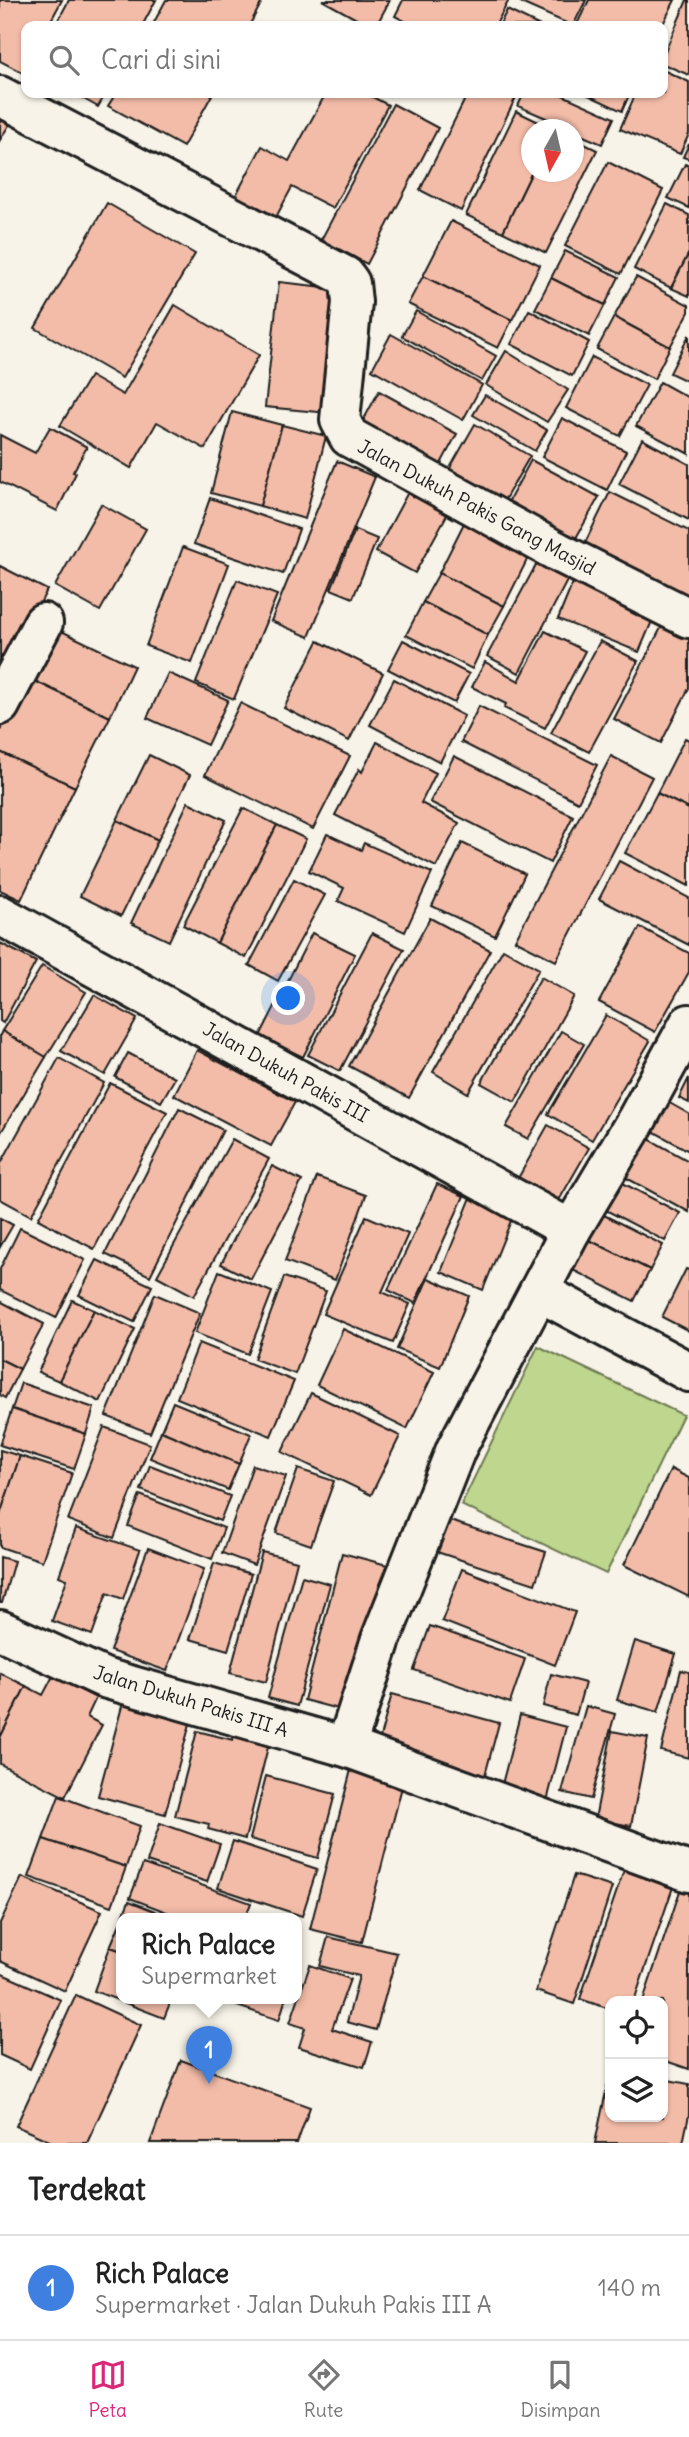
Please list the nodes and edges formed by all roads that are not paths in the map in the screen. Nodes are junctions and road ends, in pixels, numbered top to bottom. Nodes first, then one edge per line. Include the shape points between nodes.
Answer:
1 (0, 96) edge
2 (689, 618) edge
3 (43, 623) dead end
4 (0, 705) edge
5 (0, 915) edge
6 (689, 1024) edge
7 (571, 1230) junction
8 (540, 1292) junction
9 (689, 1372) edge
10 (0, 1630) edge
11 (346, 1748) junction
12 (689, 1872) edge

1 - 2 street, Jalan Dukuh Pakis Gang Masjid via 345,276 352,302 340,420 349,437
3 - 4 street
5 - 7 street, Jalan Dukuh Pakis III
6 - 7 street
7 - 8 street
8 - 9 street
8 - 11 street via 456,1449 381,1639
10 - 11 street, Jalan Dukuh Pakis III A via 104,1678
11 - 12 street, Jalan Dukuh Pakis III A

